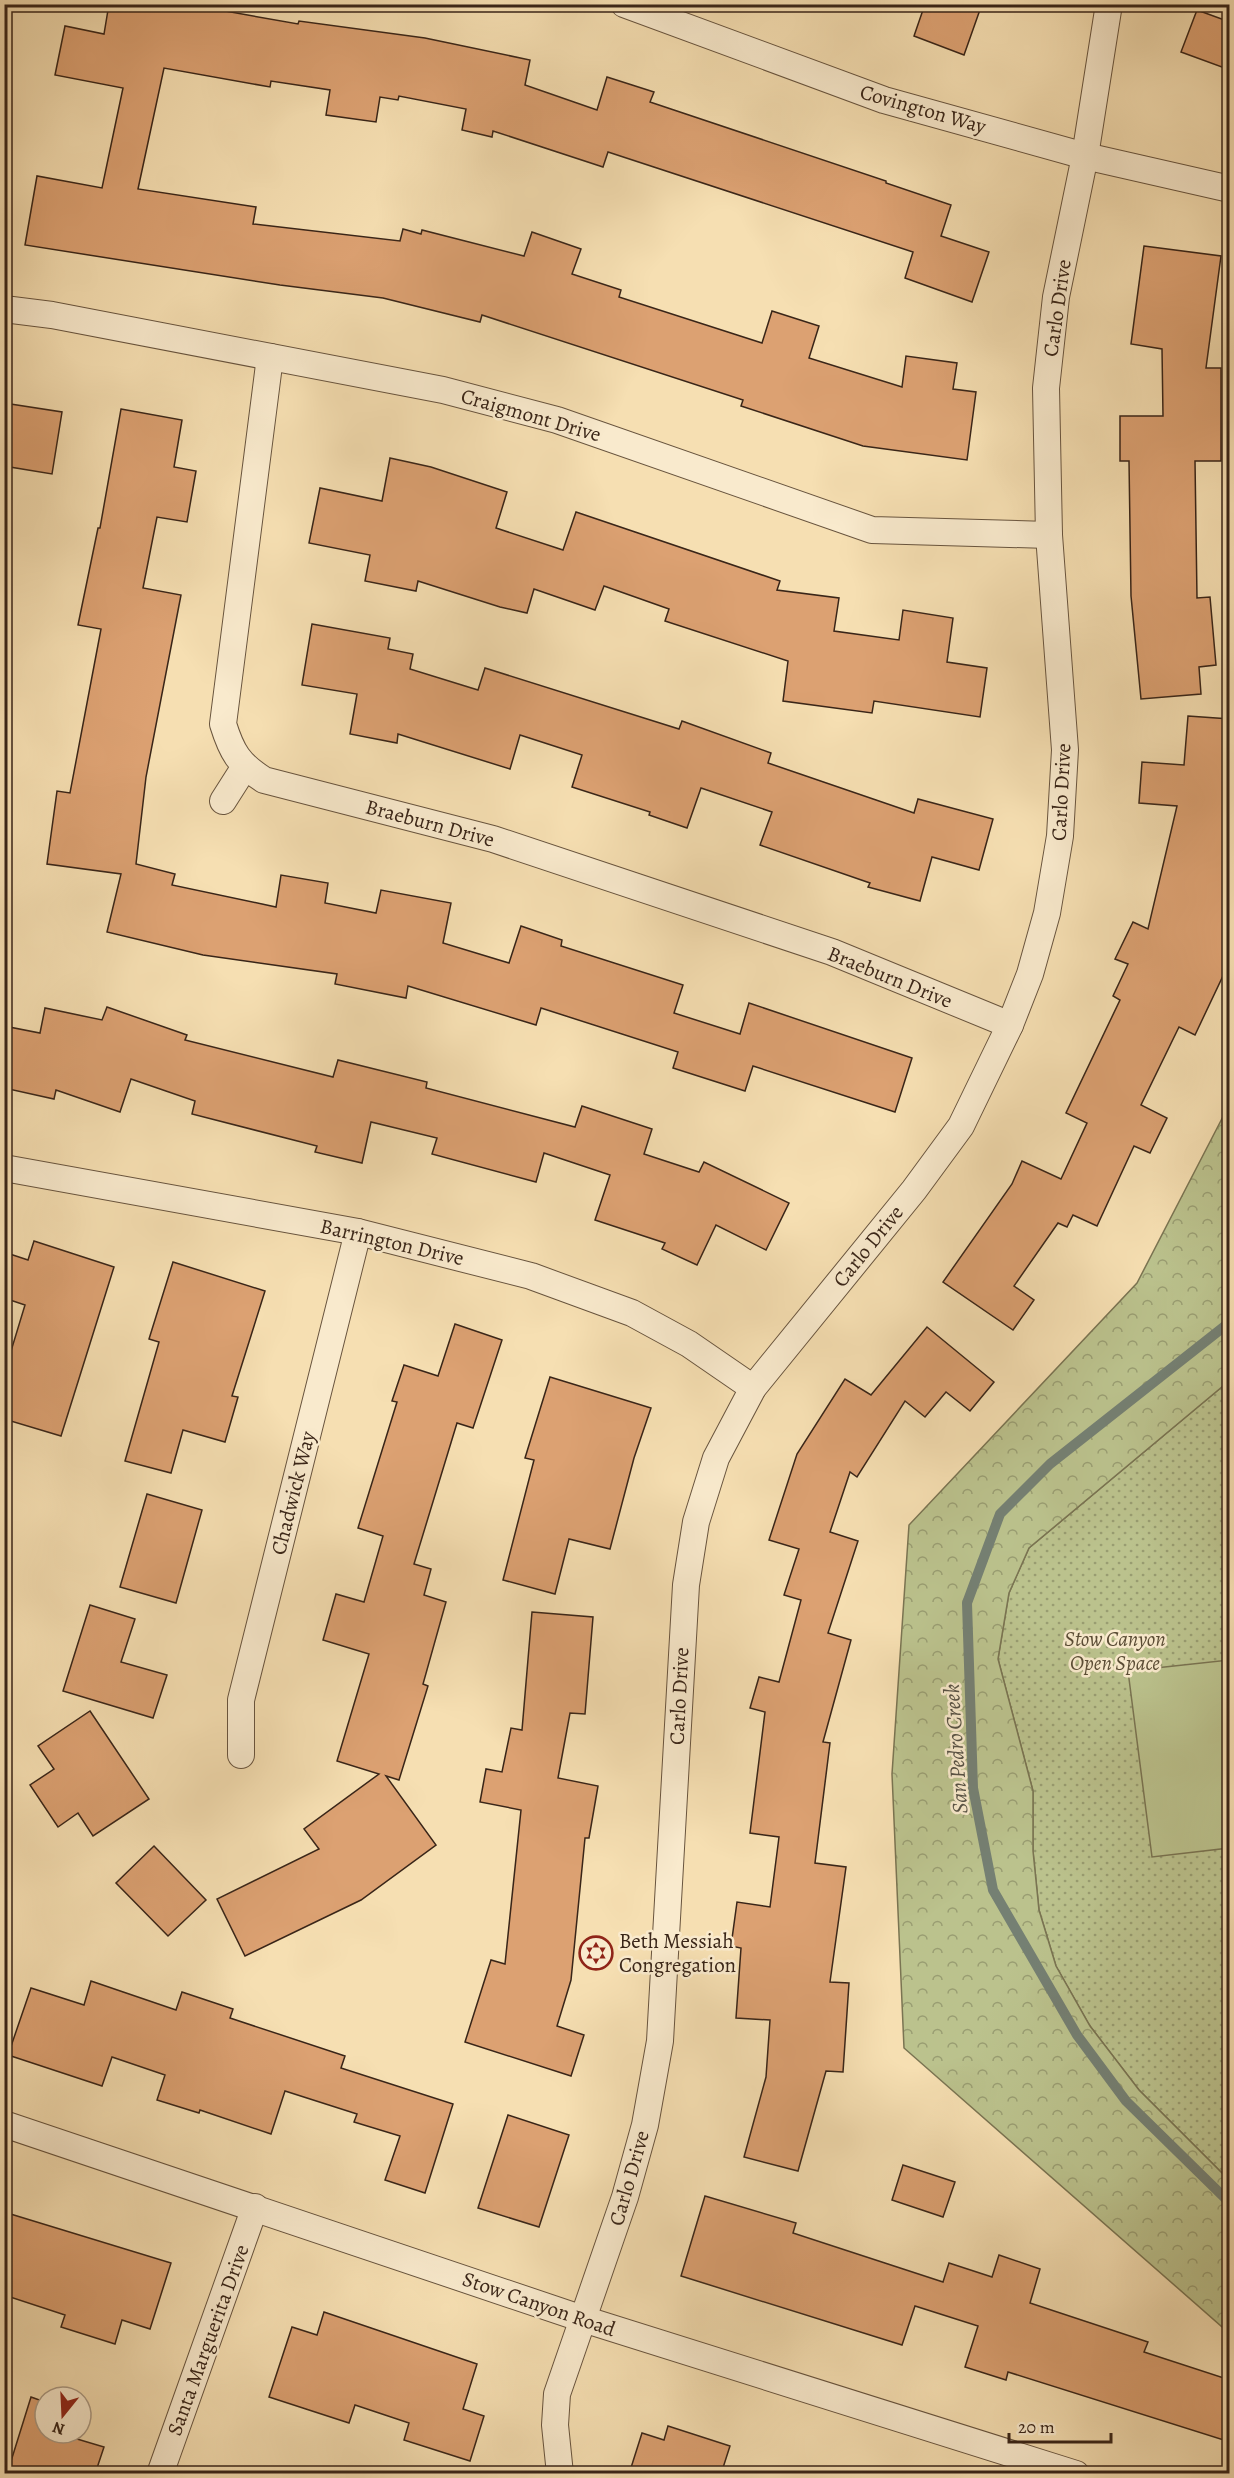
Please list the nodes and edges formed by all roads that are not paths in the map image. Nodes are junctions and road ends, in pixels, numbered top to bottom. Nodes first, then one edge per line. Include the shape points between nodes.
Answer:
1 (624, 4) edge
2 (1109, 4) edge
3 (1085, 156) junction
4 (1230, 189) edge
5 (4, 309) edge
6 (270, 357) junction
7 (1049, 535) junction
8 (244, 768) junction
9 (223, 801) dead end
10 (1010, 1025) junction
11 (4, 1168) edge
12 (358, 1232) junction
13 (753, 1388) junction
14 (241, 1755) dead end
15 (4, 2124) edge
16 (255, 2207) junction
17 (583, 2319) junction
18 (160, 2474) edge
19 (560, 2474) edge
20 (1076, 2474) edge

1 - 3 street, Covington Way via 884,100
2 - 3 street, Carlo Drive
3 - 4 street, Covington Way
3 - 7 street, Carlo Drive via 1056,297 1046,388
5 - 6 street, Craigmont Drive
6 - 7 street, Craigmont Drive via 443,390 557,420 872,530
6 - 8 street via 222,724 230,748
7 - 10 street, Carlo Drive via 1065,750 1060,836 1044,923
8 - 9 street
8 - 10 street, Braeburn Drive via 264,780 493,839 809,945
10 - 13 street, Carlo Drive via 961,1126
11 - 12 street, Barrington Drive
12 - 13 street, Barrington Drive via 531,1276 632,1313 689,1344
12 - 14 street, Chadwick Way via 241,1700
13 - 17 street, Carlo Drive via 716,1458 696,1522 686,1585 660,2041 634,2166
15 - 16 street, Stow Canyon Road
16 - 17 street, Stow Canyon Road
16 - 18 street, Santa Marguerita Drive
17 - 19 street, Carlo Drive via 557,2394 555,2425
17 - 20 street, Stow Canyon Road

